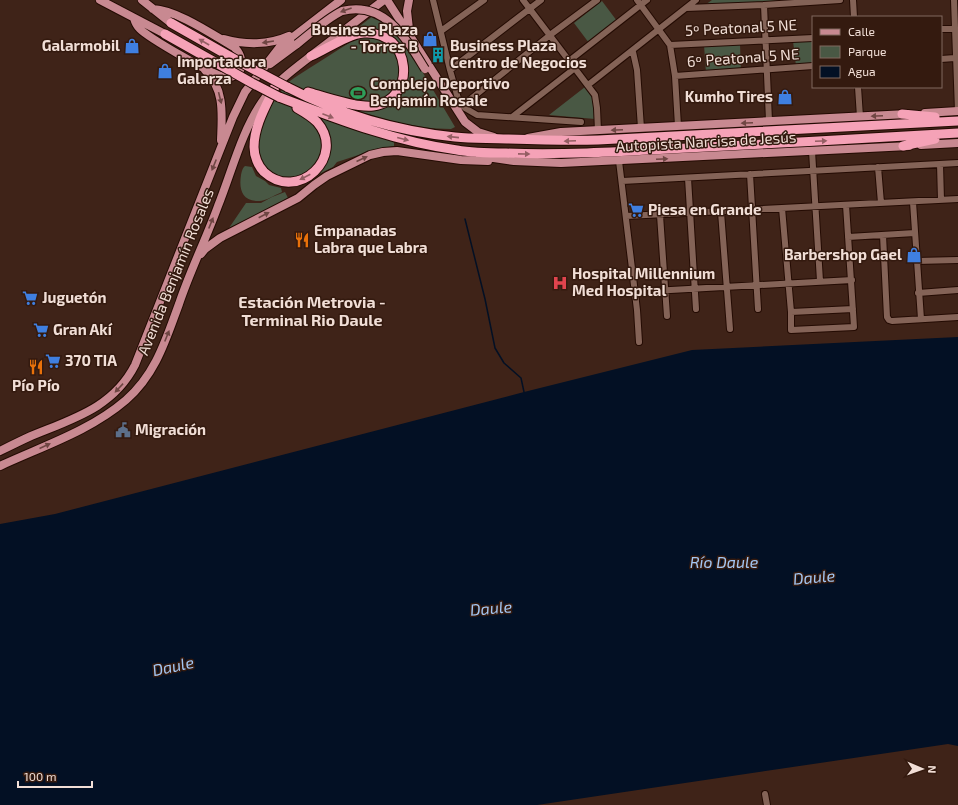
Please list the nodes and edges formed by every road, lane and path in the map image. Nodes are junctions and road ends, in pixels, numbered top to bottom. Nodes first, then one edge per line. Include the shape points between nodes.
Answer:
1 (100, 0) edge
2 (142, 0) edge
3 (340, 0) edge
4 (384, 0) edge
5 (387, 0) edge
6 (408, 0) edge
7 (433, 0) edge
8 (484, 0) edge
9 (524, 0) edge
10 (541, 0) edge
11 (597, 0) edge
12 (647, 0) edge
13 (696, 0) edge
14 (840, 0) edge
15 (853, 0) edge
16 (954, 0) edge
17 (639, 2) edge
18 (764, 5) junction
19 (530, 8) junction
20 (686, 8) junction
21 (153, 9) junction
22 (854, 16) edge
23 (134, 18) junction
24 (171, 23) joint
25 (304, 28) junction
26 (942, 29) edge
27 (954, 29) junction
28 (659, 30) junction
29 (441, 32) junction
30 (165, 34) joint
31 (213, 35) junction
32 (550, 35) junction
33 (412, 37) junction
34 (812, 38) edge
35 (766, 41) junction
36 (670, 45) junction
37 (633, 52) junction
38 (312, 56) junction
39 (955, 58) junction
40 (942, 59) edge
41 (569, 60) junction
42 (200, 65) junction
43 (812, 66) edge
44 (575, 68) junction
45 (766, 69) junction
46 (261, 70) junction
47 (450, 70) junction
48 (675, 76) junction
49 (588, 85) junction
50 (275, 87) junction
51 (287, 87) junction
52 (858, 88) edge
53 (279, 96) junction
54 (462, 106) junction
55 (958, 111) edge
56 (902, 114) junction
57 (512, 117) junction
58 (860, 117) junction
59 (355, 120) junction
60 (958, 120) edge
61 (465, 122) junction
62 (581, 122) dead end
63 (769, 122) junction
64 (678, 126) junction
65 (641, 128) junction
66 (598, 131) junction
67 (958, 134) edge
68 (506, 139) junction
69 (517, 139) junction
70 (958, 143) edge
71 (904, 146) junction
72 (221, 147) junction
73 (457, 150) junction
74 (812, 151) junction
75 (619, 161) junction
76 (514, 162) junction
77 (958, 163) edge
78 (940, 164) junction
79 (878, 167) junction
80 (813, 171) junction
81 (750, 174) junction
82 (688, 178) junction
83 (622, 181) junction
84 (942, 200) junction
85 (958, 200) edge
86 (913, 202) junction
87 (881, 203) junction
88 (846, 205) junction
89 (815, 207) junction
90 (782, 208) junction
91 (752, 210) junction
92 (721, 212) junction
93 (690, 213) junction
94 (660, 215) junction
95 (626, 216) junction
96 (915, 233) junction
97 (883, 235) junction
98 (848, 237) junction
99 (197, 259) junction
100 (958, 260) edge
101 (916, 261) junction
102 (852, 280) junction
103 (820, 281) junction
104 (788, 283) junction
105 (757, 285) junction
106 (726, 287) junction
107 (694, 289) junction
108 (665, 290) junction
109 (958, 290) edge
110 (635, 292) junction
111 (918, 293) junction
112 (696, 309) dead end
113 (758, 309) dead end
114 (854, 309) junction
115 (791, 312) junction
116 (667, 316) dead end
117 (958, 317) edge
118 (921, 319) junction
119 (730, 329) dead end
120 (639, 342) dead end
121 (0, 451) edge
122 (0, 466) edge
123 (766, 794) dead end
124 (767, 805) edge

1 - 23 main road, Autopista Narcisa de Jesús
2 - 21 main road, Autopista Narcisa de Jesús
3 - 25 main road
4 - 38 main road, Avenida Benjamín Rosales
5 - 33 main road
6 - 33 main road via 407,19
7 - 29 street
8 - 29 street
9 - 19 street
10 - 19 street
11 - 32 street
12 - 17 street
13 - 20 street
14 - 18 street
15 - 22 street
16 - 27 street
17 - 28 street
17 - 41 street
18 - 20 street
18 - 35 street
19 - 32 street
19 - 47 street
20 - 28 street
21 - 24 main road, Autopista Narcisa de Jesús
21 - 31 main road via 161,9 178,16
23 - 30 main road, Autopista Narcisa de Jesús
23 - 42 main road via 138,28
51 -> 24 highway, Autopista Narcisa de Jesús, bridge
25 -> 31 main road via 269,42 241,42
25 - 46 main road via 279,48
26 - 27 street
27 - 39 street
28 - 36 street
28 - 37 street
29 - 47 street
30 - 53 highway, Autopista Narcisa de Jesús, bridge
31 - 42 main road via 238,51 242,66 238,73 230,77 222,76
32 - 41 street
32 - 54 street
33 - 61 main road
34 - 35 street, 5º Peatonal 5 NE
35 - 36 street, 5º Peatonal 5 NE
35 - 45 street
36 - 48 street
37 - 49 street
37 - 65 street via 637,70
38 - 50 main road, Avenida Benjamín Rosales
38 - 51 highway via 358,34 377,34 393,43 401,54 404,66 402,81 389,100 366,106
39 - 40 street
39 - 55 street
41 - 44 street
42 -> 72 main road via 214,80 221,96
43 - 45 street, 6º Peatonal 5 NE
44 - 49 street
44 - 57 street
45 - 48 street, 6º Peatonal 5 NE
45 - 63 street
61 -> 46 main road, bridge via 442,95 394,21 385,13 371,8 354,7 344,10
46 - 72 main road, Avenida Benjamín Rosales via 239,104
47 - 54 street
48 - 64 street
49 - 66 street via 595,95
53 -> 50 highway via 318,123 324,135 326,147 316,170 296,182 270,177 262,169 254,153 255,134
99 -> 50 main road, Avenida Benjamín Rosales via 244,133 263,100
51 - 59 highway, Autopista Narcisa de Jesús
52 - 58 street
53 -> 59 highway, Autopista Narcisa de Jesús
54 - 57 street via 477,115
55 - 56 main road, Autopista Narcisa de Jesús
56 -> 58 main road, Autopista Narcisa de Jesús
56 - 60 highway
57 - 62 street
58 - 63 main road, Autopista Narcisa de Jesús
68 -> 59 highway, Autopista Narcisa de Jesús via 430,134
59 -> 73 highway, Autopista Narcisa de Jesús via 404,139
60 -> 69 highway, Autopista Narcisa de Jesús via 598,140
61 - 68 main road via 478,132
63 -> 64 main road, Autopista Narcisa de Jesús
64 - 65 main road, Autopista Narcisa de Jesús
65 -> 66 main road, Autopista Narcisa de Jesús
66 - 69 main road, Autopista Narcisa de Jesús via 554,132
67 - 71 highway
73 -> 67 highway, Autopista Narcisa de Jesús via 480,153 591,153
68 - 69 highway, Autopista Narcisa de Jesús
70 - 71 main road, Autopista Narcisa de Jesús
71 - 74 main road, Autopista Narcisa de Jesús
72 -> 121 main road, Avenida Benjamín Rosales via 135,365 126,380 88,413
73 - 76 main road, Autopista Narcisa de Jesús
75 -> 74 main road, Autopista Narcisa de Jesús
74 - 80 street
75 - 76 main road, Autopista Narcisa de Jesús
75 - 83 street
99 -> 76 main road via 220,238 298,198 327,176 370,155 397,151 461,160
77 - 78 street
78 - 79 street
78 - 84 street
79 - 80 street
79 - 87 street
80 - 81 street
80 - 89 street
81 - 82 street
81 - 91 street
82 - 83 street
82 - 93 street
83 - 95 street
84 - 85 street
84 - 86 street
86 - 87 street
86 - 96 street
87 - 88 street
88 - 89 street
88 - 98 street
89 - 90 street
89 - 103 street
90 - 91 street
90 - 104 street
91 - 92 street
91 - 105 street
92 - 93 street
92 - 106 street
93 - 94 street
93 - 107 street
94 - 95 street
94 - 108 street
95 - 110 street
96 - 97 street
96 - 101 street
97 - 98 street
97 - 118 street via 887,317 892,321
98 - 102 street
122 -> 99 main road, Avenida Benjamín Rosales via 99,419 137,389 153,368 161,351
100 - 101 street
101 - 111 street
102 - 103 street
102 - 114 street
103 - 104 street
104 - 105 street
104 - 115 street
105 - 106 street
105 - 113 street
106 - 107 street
106 - 119 street
107 - 108 street
107 - 112 street
108 - 110 street
108 - 116 street
109 - 111 street
110 - 120 street
111 - 118 street
114 - 115 street
114 - 115 street via 854,327 791,330
117 - 118 street
123 - 124 street

